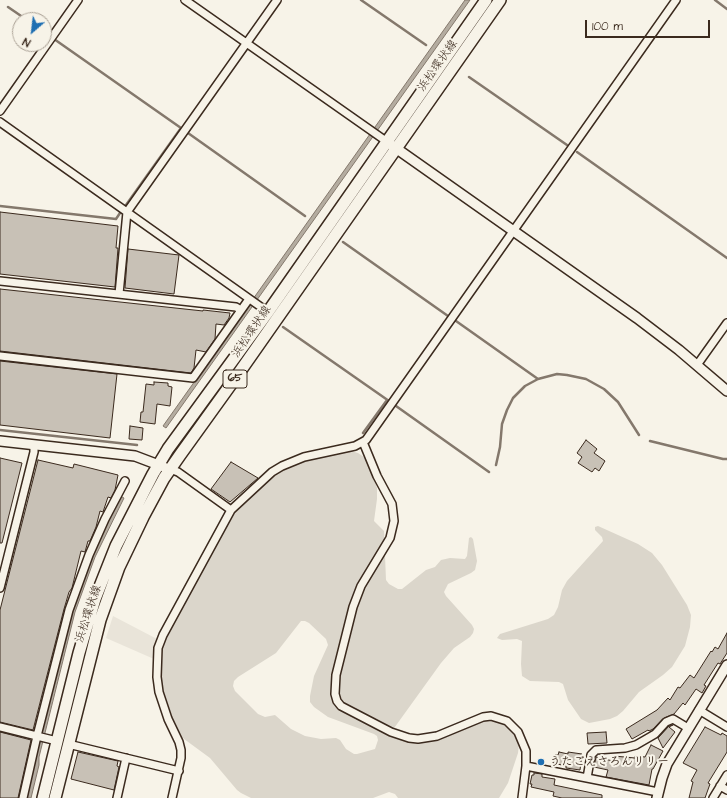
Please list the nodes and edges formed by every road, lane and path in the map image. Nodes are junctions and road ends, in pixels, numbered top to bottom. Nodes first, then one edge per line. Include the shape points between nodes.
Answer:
1 (78, 0) edge
2 (185, 0) edge
3 (277, 0) edge
4 (486, 0) edge
5 (500, 0) edge
6 (676, 0) edge
7 (246, 43) junction
8 (0, 111) edge
9 (0, 122) edge
10 (386, 141) junction
11 (397, 149) junction
12 (127, 212) junction
13 (514, 230) junction
14 (0, 281) edge
15 (119, 294) junction
16 (250, 299) junction
17 (263, 308) junction
18 (241, 310) junction
19 (727, 323) edge
20 (0, 356) edge
21 (697, 365) junction
22 (727, 391) edge
23 (0, 441) edge
24 (363, 442) junction
25 (34, 445) junction
26 (158, 465) junction
27 (170, 469) junction
28 (125, 481) dead end
29 (231, 510) junction
30 (0, 588) edge
31 (727, 665) edge
32 (699, 710) junction
33 (0, 727) edge
34 (727, 727) edge
35 (688, 728) junction
36 (37, 736) junction
37 (57, 741) junction
38 (126, 758) junction
39 (526, 766) junction
40 (178, 771) junction
41 (727, 775) edge
42 (587, 778) junction
43 (720, 786) junction
44 (727, 790) edge
45 (658, 795) edge
46 (23, 798) edge
47 (43, 798) edge
48 (55, 798) edge
49 (117, 798) edge
50 (172, 798) edge
51 (522, 798) edge
52 (713, 798) edge

1 - 8 street
2 - 7 street
3 - 7 street
4 - 10 main road, 浜松環状線 / 65
5 - 11 main road, 浜松環状線 / 65
6 - 13 street
7 - 10 street
7 - 12 street
9 - 12 street
10 - 11 street
10 - 17 main road, 浜松環状線 / 65
11 - 13 street
11 - 27 main road, 浜松環状線 / 65
12 - 15 street
12 - 16 street
13 - 21 street via 643,322
13 - 24 street
14 - 15 street
15 - 18 street via 236,307
16 - 17 street
16 - 18 street
17 - 26 main road, 浜松環状線 / 65
18 - 20 street via 193,378
19 - 21 street
21 - 22 street
23 - 25 street
24 - 29 street via 304,457 282,466
24 - 39 street via 392,504 394,521 390,538 361,586 353,608 336,675 337,701 341,706 391,732 418,739 437,736 483,717 499,718 507,721 518,732 526,752
25 - 26 street via 134,456
25 - 30 street
26 - 27 street
26 - 37 main road, 浜松環状線 / 65 via 124,528 99,587
27 - 29 street
27 - 37 main road, 浜松環状線 / 65 via 134,533 112,585
28 - 36 street via 97,537 75,592
29 - 40 street via 163,634 158,648 159,692 181,750
31 - 32 street
32 - 34 street
32 - 35 street
33 - 36 street
35 - 42 street via 673,719 636,745 596,750 591,755
35 - 45 street via 667,764
36 - 37 street
36 - 46 street
37 - 38 street
37 - 47 main road, 浜松環状線 / 65
37 - 48 main road, 浜松環状線 / 65
38 - 40 street
38 - 49 street
39 - 42 street
39 - 51 street
40 - 50 street
41 - 43 street
42 - 45 street
43 - 44 street
43 - 52 street

